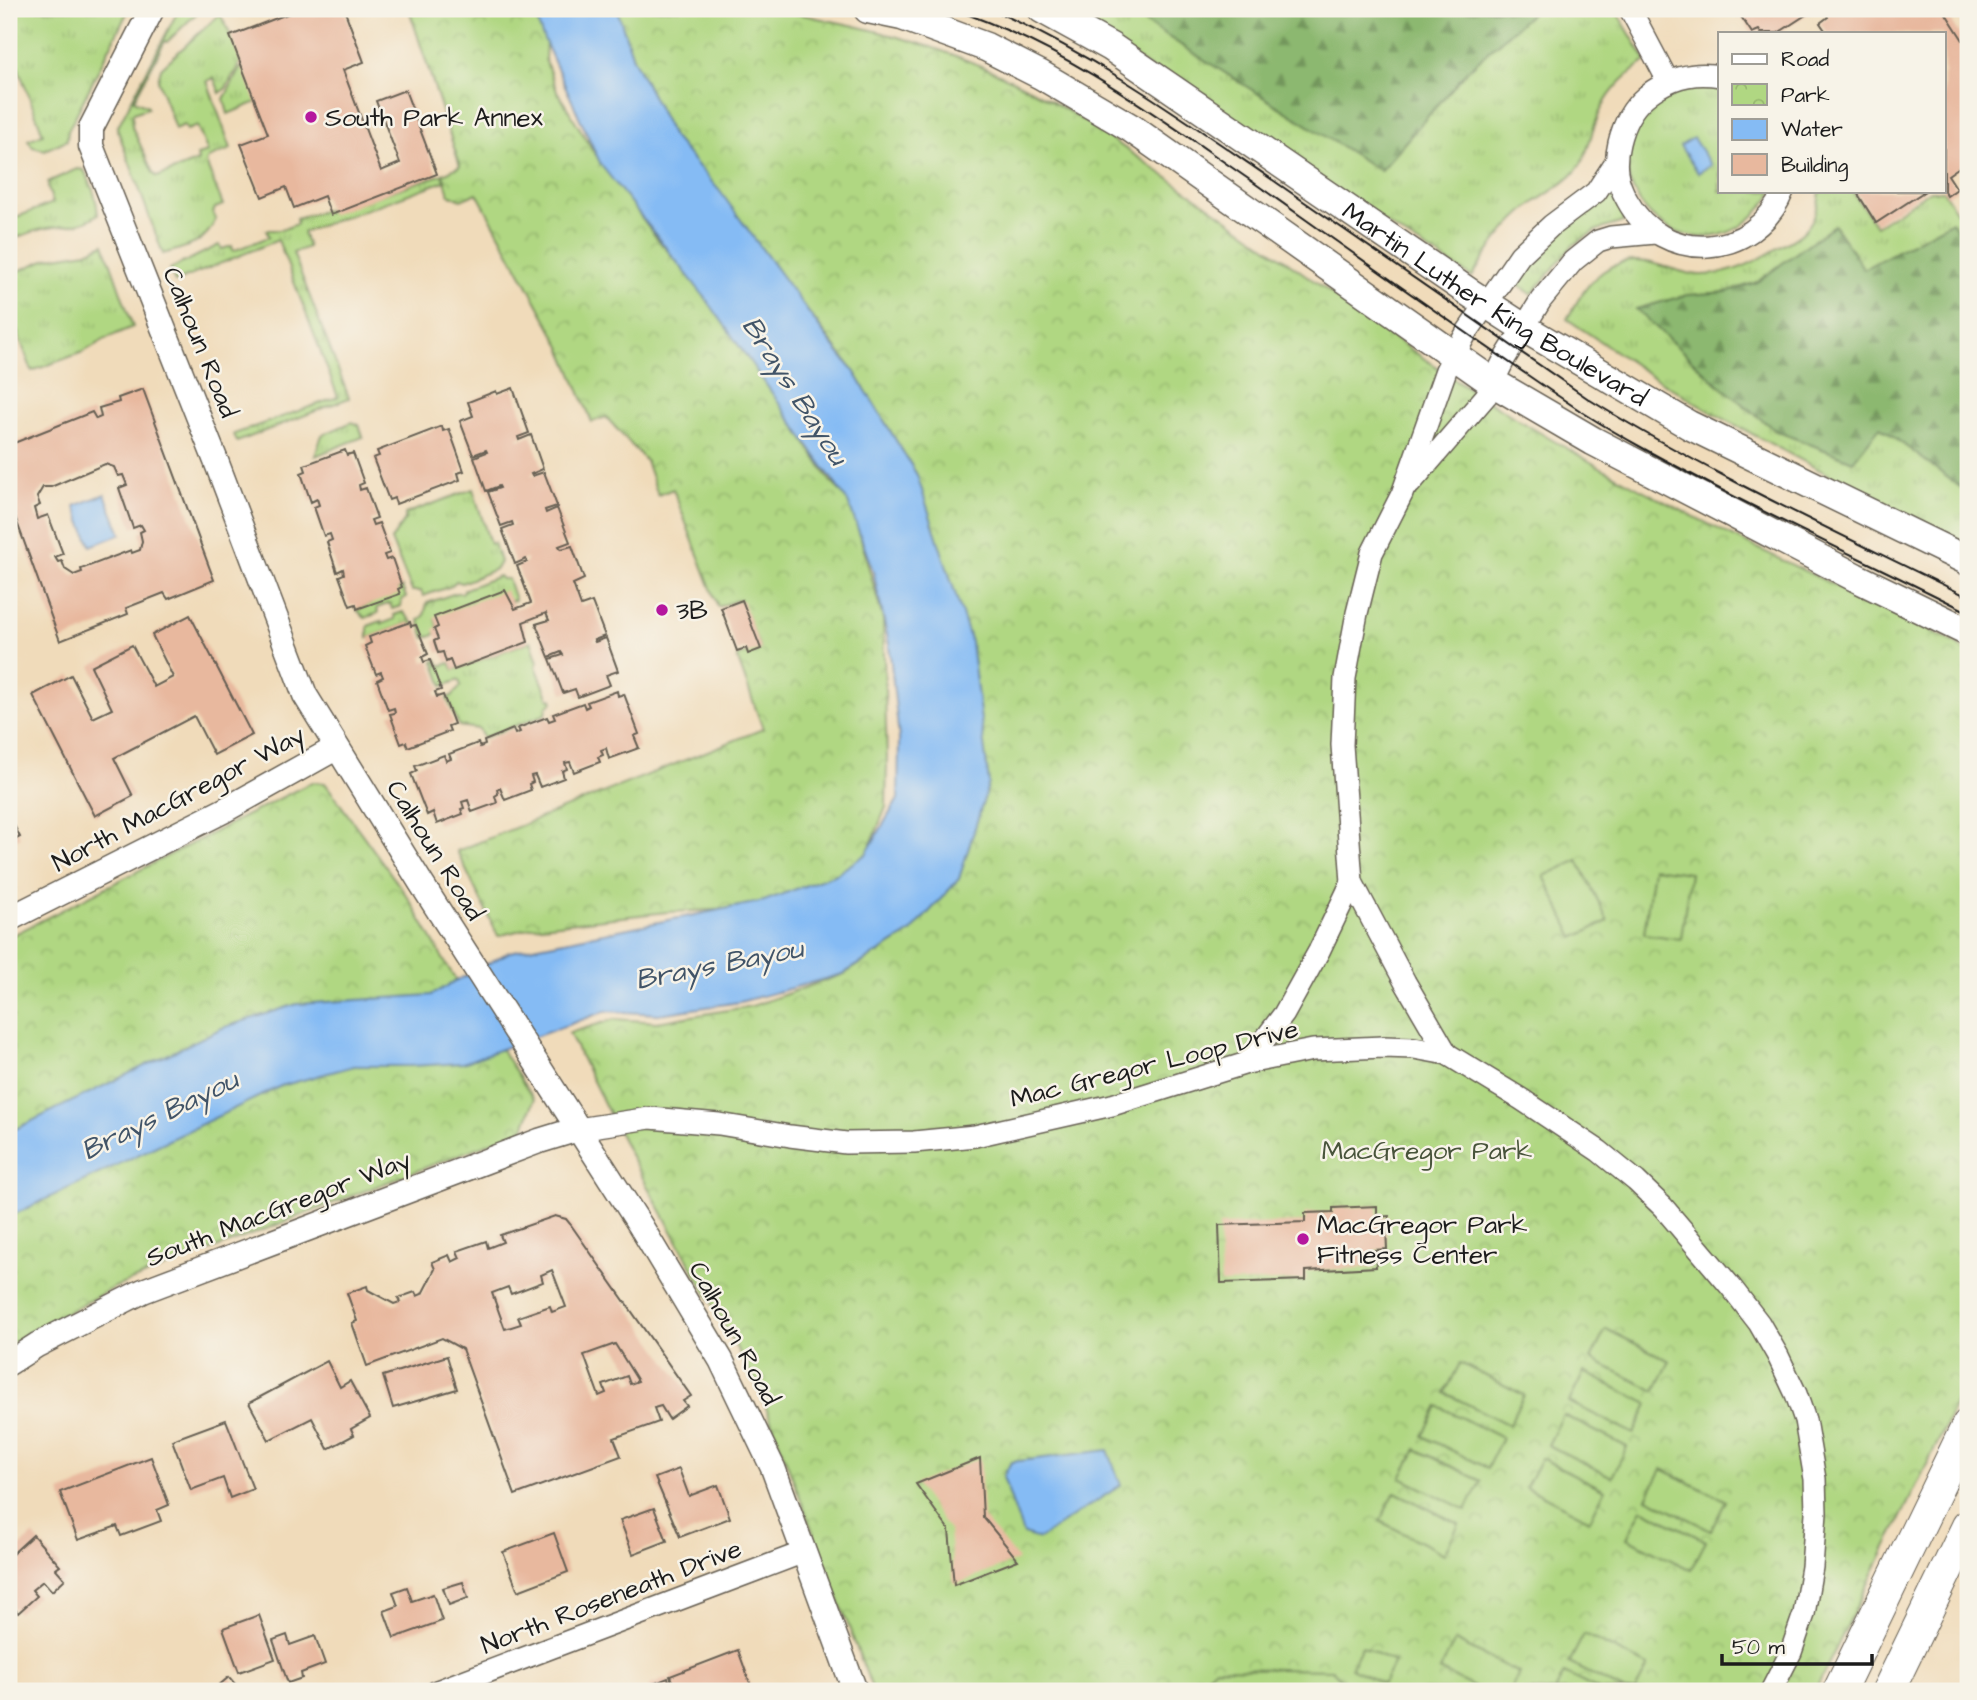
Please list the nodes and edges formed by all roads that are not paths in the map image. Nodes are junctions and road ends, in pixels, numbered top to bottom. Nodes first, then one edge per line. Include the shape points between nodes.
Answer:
1 (152, 9) edge
2 (868, 9) edge
3 (1042, 9) edge
4 (1630, 9) edge
5 (1718, 76) edge
6 (1668, 82) junction
7 (1615, 163) junction
8 (1782, 192) edge
9 (1655, 233) junction
10 (1486, 304) junction
11 (1524, 328) junction
12 (1453, 356) junction
13 (1493, 382) junction
14 (1402, 494) junction
15 (1968, 561) edge
16 (1968, 632) edge
17 (337, 748) junction
18 (1352, 882) junction
19 (9, 919) edge
20 (1447, 1054) junction
21 (1247, 1063) junction
22 (578, 1129) junction
23 (9, 1363) edge
24 (1968, 1425) edge
25 (1968, 1526) edge
26 (804, 1552) junction
27 (437, 1691) edge
28 (855, 1691) edge
29 (1770, 1691) edge
30 (1839, 1691) edge
31 (1888, 1691) edge

1 - 17 street, Calhoun Road via 91,128 91,146 305,695
2 - 12 main road via 902,16 986,47 1131,128
3 - 10 main road, Martin Luther King Boulevard via 1111,47
4 - 6 street
5 - 6 street via 1688,75
6 - 7 street via 1639,102 1629,117
7 - 9 street via 1621,190 1641,222
7 - 10 street via 1596,192 1520,255
8 - 9 street via 1759,226 1722,245 1681,245
9 - 11 street via 1611,237 1584,251 1551,286
10 - 11 main road, Martin Luther King Boulevard
10 - 12 street
11 - 13 street
11 - 15 main road, Martin Luther King Boulevard via 1689,425
12 - 13 main road
12 - 14 street
13 - 14 street
13 - 16 main road via 1593,441
14 - 18 street via 1372,554 1345,678 1342,745
17 - 19 street, North MacGregor Way
17 - 22 street, Calhoun Road
18 - 20 street
18 - 21 street via 1284,1014
20 - 21 street, Mac Gregor Loop Drive via 1414,1048 1350,1047
20 - 29 street, Mac Gregor Loop Drive via 1599,1151 1636,1181 1731,1287 1778,1356 1805,1420 1816,1513 1804,1614
21 - 22 street, Mac Gregor Loop Drive via 1112,1105 975,1136 846,1143 650,1118
22 - 23 street, South MacGregor Way via 143,1292
22 - 26 street, Calhoun Road via 721,1360 773,1468
24 - 30 main road
25 - 31 main road
26 - 27 street, North Roseneath Drive
26 - 28 street, Calhoun Road

